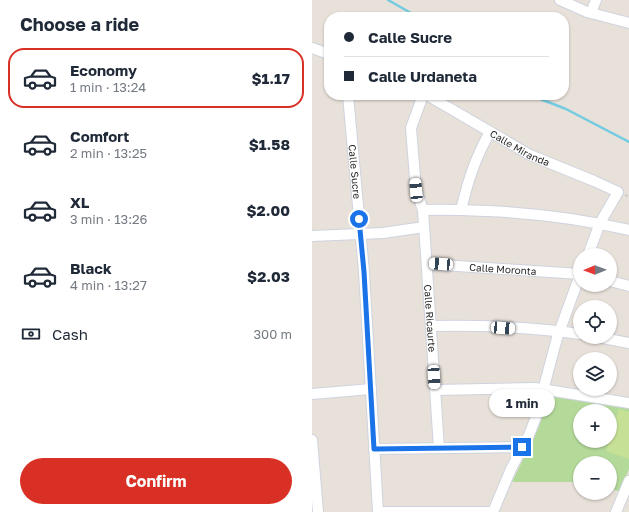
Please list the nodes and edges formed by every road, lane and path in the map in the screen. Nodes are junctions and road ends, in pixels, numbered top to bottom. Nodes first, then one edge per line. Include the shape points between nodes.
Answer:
1 (560, 0) edge
2 (596, 0) edge
3 (591, 13) junction
4 (629, 23) edge
5 (312, 48) edge
6 (324, 52) edge
7 (348, 100) edge
8 (421, 100) edge
9 (436, 100) edge
10 (490, 132) junction
11 (423, 210) junction
12 (461, 210) junction
13 (600, 223) junction
14 (424, 227) junction
15 (629, 230) edge
16 (360, 234) junction
17 (312, 236) edge
18 (591, 248) edge
19 (427, 264) junction
20 (573, 274) edge
21 (617, 283) edge
22 (629, 286) edge
23 (574, 292) edge
24 (431, 326) junction
25 (559, 331) junction
26 (573, 333) edge
27 (617, 341) edge
28 (629, 344) edge
29 (371, 389) junction
30 (435, 390) junction
31 (543, 390) junction
32 (312, 394) edge
33 (629, 403) edge
34 (312, 440) edge
35 (522, 447) junction
36 (438, 448) junction
37 (374, 449) junction
38 (629, 481) edge
39 (318, 512) edge
40 (379, 512) edge
41 (490, 512) edge
42 (493, 512) edge
43 (616, 512) edge

1 - 3 street
2 - 3 street
3 - 4 street
5 - 6 street
7 - 16 street, Calle Sucre
8 - 11 street, Calle Ricaurte via 411,128 416,190
9 - 10 street, Calle Miranda
10 - 12 street via 473,167
10 - 13 street, Calle Miranda via 530,155 618,192
11 - 12 street
11 - 14 street, Calle Ricaurte
12 - 13 street via 543,214
13 - 15 street
13 - 18 street
14 - 16 street
14 - 19 street, Calle Ricaurte
16 - 17 street
16 - 29 street, Calle Sucre
19 - 20 street, Calle Moronta
19 - 24 street, Calle Ricaurte
21 - 22 street
23 - 25 street
24 - 25 street via 465,325
24 - 30 street, Calle Ricaurte
25 - 26 street
25 - 31 street
27 - 28 street
29 - 32 street
29 - 37 street, Calle Sucre
30 - 31 street
30 - 36 street, Calle Ricaurte
31 - 33 street
31 - 35 street via 529,435
34 - 39 street
35 - 36 street
35 - 42 street
36 - 37 street
37 - 40 street, Calle Sucre
38 - 43 street
40 - 41 street

